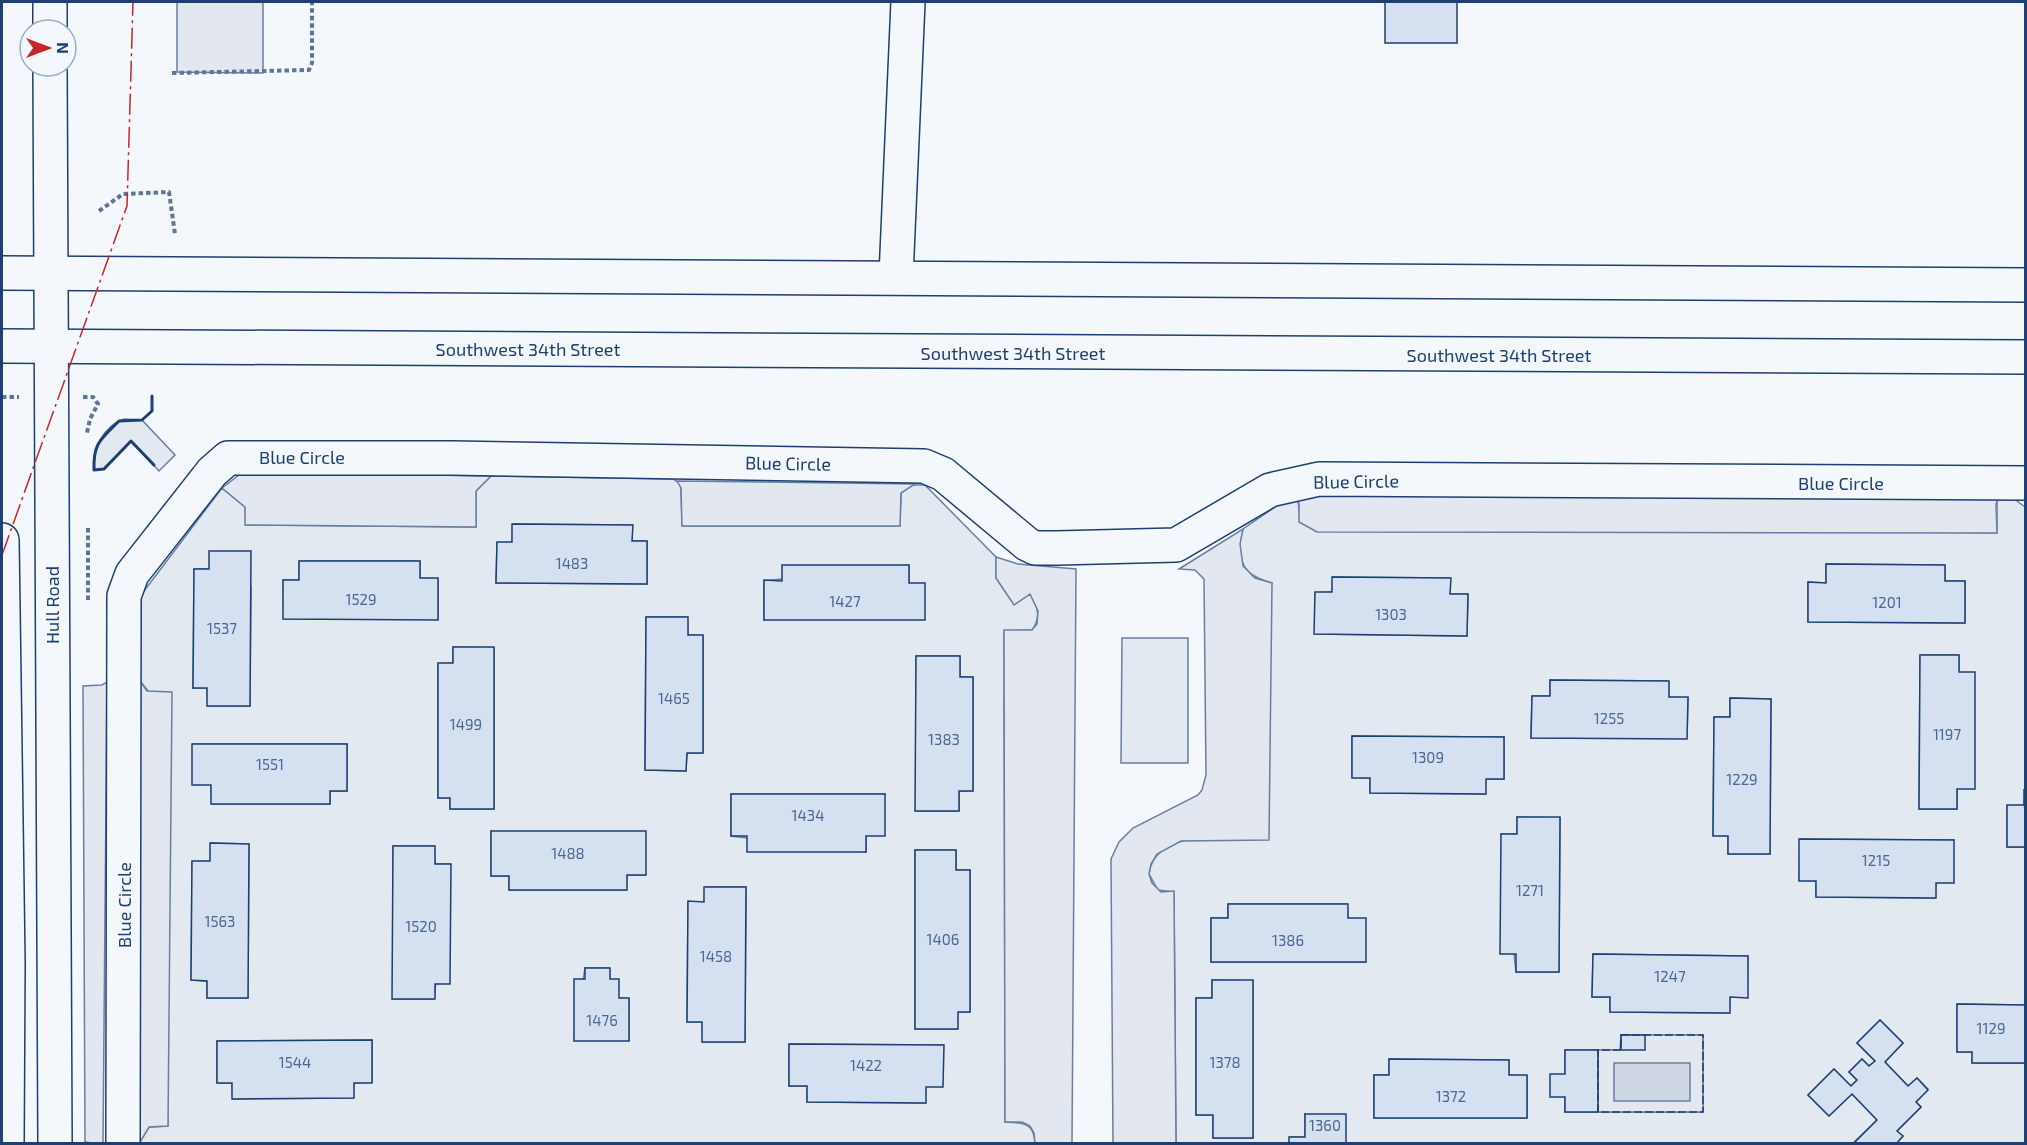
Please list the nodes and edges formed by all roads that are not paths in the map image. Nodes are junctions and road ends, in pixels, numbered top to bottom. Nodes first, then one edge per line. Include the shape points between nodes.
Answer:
1 (50, 2) edge
2 (908, 2) edge
3 (50, 18) edge
4 (50, 78) edge
5 (2, 273) edge
6 (51, 273) junction
7 (896, 277) junction
8 (2025, 285) edge
9 (2, 346) edge
10 (52, 346) junction
11 (2025, 357) edge
12 (2025, 483) edge
13 (2, 540) edge
14 (7, 1143) edge
15 (55, 1143) edge
16 (123, 1143) edge

1 - 3 street
2 - 7 street
4 - 6 street, Hull Road
5 - 6 street
6 - 7 street
6 - 10 street, Hull Road
7 - 8 street
9 - 10 street, Southwest 34th Street
10 - 11 street, Southwest 34th Street
10 - 15 street, Hull Road
12 - 16 street, Blue Circle via 1318,479 1270,490 1176,545 1035,548 943,474 924,466 228,458 212,472 132,574 124,596
13 - 14 street

